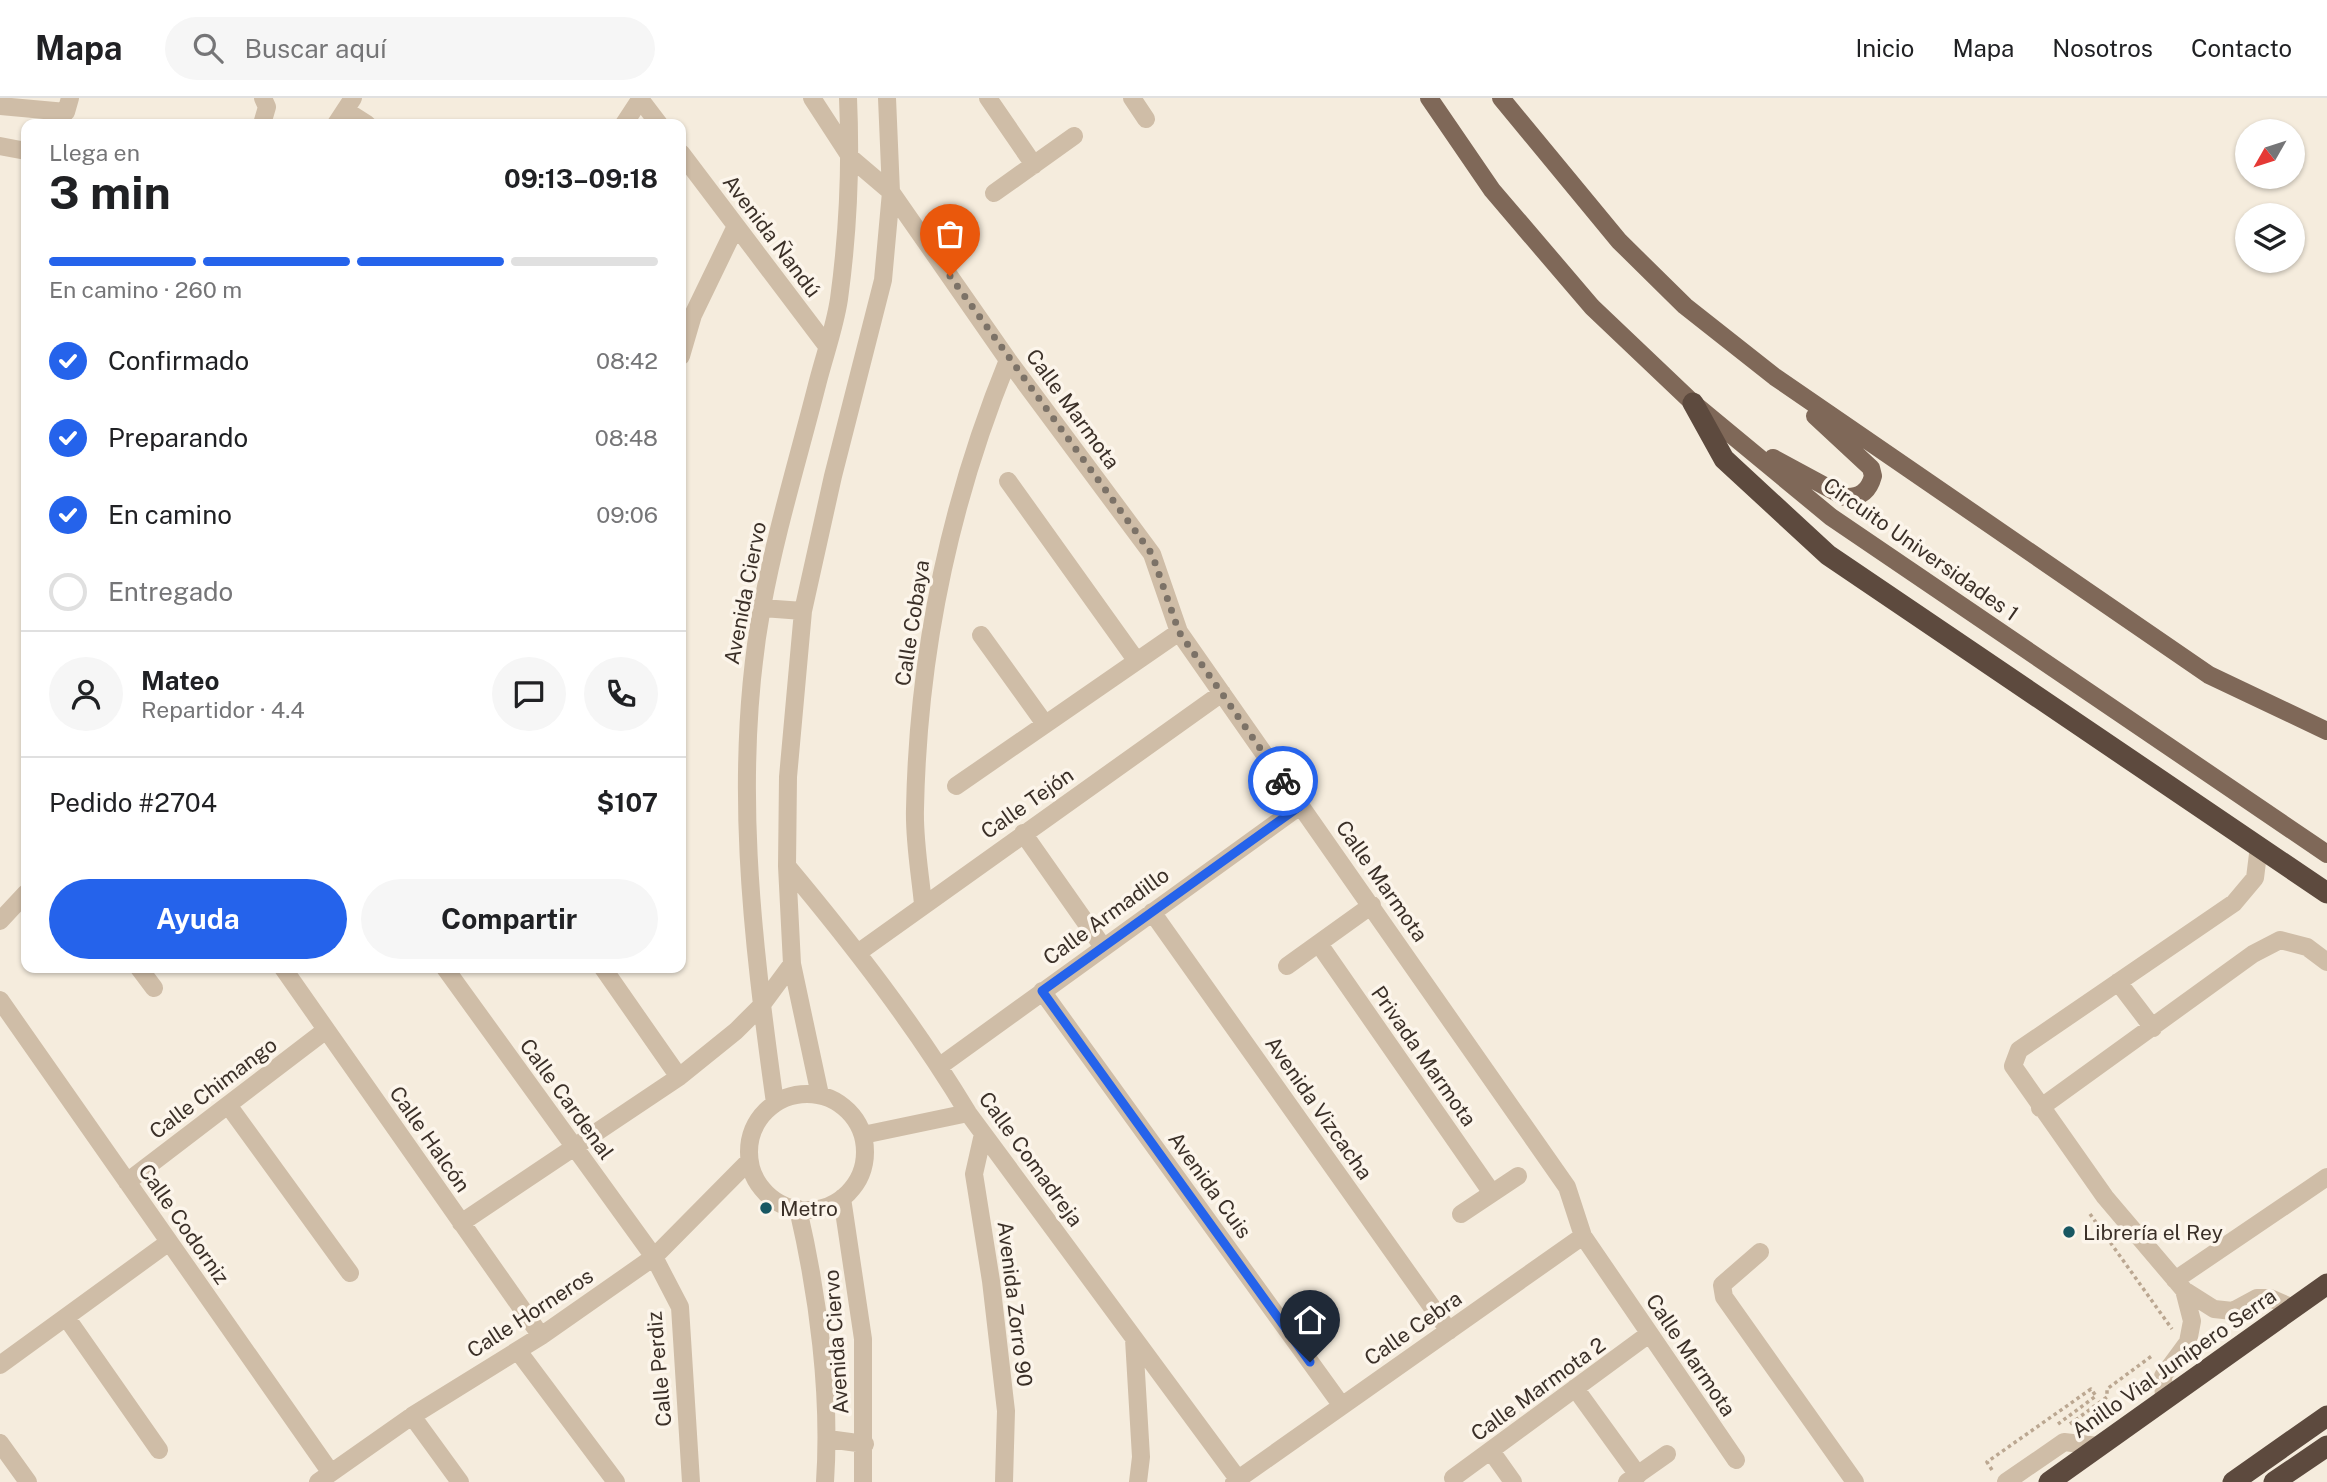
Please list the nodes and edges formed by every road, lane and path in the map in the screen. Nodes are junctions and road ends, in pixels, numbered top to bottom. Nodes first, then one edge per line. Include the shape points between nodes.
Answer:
1 (263, 98) edge
2 (812, 98) edge
3 (848, 98) edge
4 (887, 98) edge
5 (988, 98) edge
6 (1132, 98) edge
7 (1429, 98) edge
8 (1501, 98) edge
9 (640, 99) edge
10 (0, 106) edge
11 (66, 112) edge
12 (263, 119) edge
13 (627, 119) edge
14 (655, 119) edge
15 (1146, 119) dead end
16 (1074, 136) dead end
17 (0, 146) edge
18 (21, 151) edge
19 (851, 158) junction
20 (686, 160) edge
21 (1034, 164) junction
22 (891, 192) junction
23 (994, 193) dead end
24 (736, 226) junction
25 (687, 316) edge
26 (827, 346) junction
27 (1008, 360) junction
28 (1775, 377) junction
29 (1693, 404) junction
30 (1740, 440) junction
31 (1008, 481) dead end
32 (762, 608) junction
33 (803, 611) junction
34 (1179, 632) junction
35 (981, 635) dead end
36 (1136, 660) junction
37 (1222, 693) junction
38 (1045, 724) junction
39 (2327, 731) edge
40 (956, 786) dead end
41 (1300, 806) junction
42 (1023, 833) junction
43 (2259, 846) junction
44 (2327, 854) edge
45 (787, 866) junction
46 (2327, 893) edge
47 (21, 898) edge
48 (923, 904) junction
49 (1372, 905) junction
50 (1152, 912) junction
51 (0, 921) edge
52 (1319, 944) junction
53 (1102, 947) junction
54 (859, 952) junction
55 (2327, 961) edge
56 (792, 964) junction
57 (1287, 967) dead end
58 (143, 973) edge
59 (286, 973) edge
60 (449, 973) edge
61 (609, 973) edge
62 (2118, 982) junction
63 (154, 988) dead end
64 (1042, 991) junction
65 (0, 1000) edge
66 (761, 1006) junction
67 (2153, 1028) junction
68 (326, 1030) junction
69 (940, 1066) junction
70 (678, 1077) junction
71 (820, 1095) junction
72 (775, 1103) junction
73 (228, 1105) junction
74 (2040, 1108) junction
75 (968, 1113) junction
76 (983, 1134) junction
77 (863, 1135) junction
78 (574, 1149) junction
79 (749, 1161) junction
80 (1518, 1176) dead end
81 (2327, 1177) edge
82 (127, 1182) junction
83 (1492, 1193) junction
84 (842, 1198) junction
85 (797, 1209) junction
86 (1461, 1214) dead end
87 (2090, 1214) dead end
88 (461, 1223) junction
89 (1583, 1236) junction
90 (169, 1242) junction
91 (1760, 1252) dead end
92 (654, 1257) junction
93 (350, 1273) dead end
94 (2327, 1284) edge
95 (2180, 1285) junction
96 (2293, 1308) junction
97 (66, 1317) junction
98 (1449, 1331) junction
99 (1649, 1334) junction
100 (541, 1336) junction
101 (1133, 1338) junction
102 (2172, 1341) dead end
103 (2161, 1349) dead end
104 (518, 1351) junction
105 (0, 1365) edge
106 (1576, 1388) junction
107 (2164, 1400) junction
108 (1342, 1406) junction
109 (412, 1416) junction
110 (2327, 1416) edge
111 (2054, 1427) dead end
112 (2059, 1432) dead end
113 (828, 1439) junction
114 (0, 1443) edge
115 (865, 1444) junction
116 (2098, 1446) junction
117 (2327, 1446) edge
118 (159, 1450) dead end
119 (1491, 1451) junction
120 (1667, 1454) dead end
121 (1736, 1460) dead end
122 (325, 1478) edge
123 (1453, 1478) dead end
124 (1633, 1478) edge
125 (2000, 1478) edge
126 (1236, 1480) edge
127 (26, 1481) edge
128 (460, 1482) edge
129 (616, 1482) edge
130 (691, 1482) edge
131 (825, 1482) edge
132 (863, 1482) edge
133 (1004, 1482) edge
134 (1138, 1482) edge
135 (1513, 1482) edge
136 (1855, 1482) edge
137 (2049, 1482) edge
138 (2233, 1482) edge
139 (2274, 1482) edge

1 - 12 street via 267,107
2 - 19 street, Calle Marmota
3 - 19 street, Avenida Ciervo
4 - 22 street
5 - 21 street
6 - 15 street
7 - 29 main road, Circuito Universidades 1 via 1492,190 1592,307
8 - 28 main road via 1619,241 1685,306
9 - 13 street
9 - 14 street
10 - 11 street
16 - 21 street
17 - 18 street
19 - 22 street, Calle Marmota
19 - 26 street, Avenida Ciervo via 839,300
20 - 24 street, Avenida Ñandú
21 - 23 street
22 - 27 street, Calle Marmota
22 - 33 street via 883,280
24 - 25 street
24 - 26 street, Avenida Ñandú
26 - 32 street, Avenida Ciervo
27 - 34 street, Calle Marmota via 1152,554
27 - 48 street, Calle Cobaya via 952,528 926,661 915,811
28 - 30 main road via 1871,468 1871,485 1855,498 1845,497
28 - 39 main road via 2209,675
29 - 30 main road, Circuito Universidades 1
29 - 43 highway via 1724,459 1828,555
30 - 44 main road, Circuito Universidades 1 via 1830,517
31 - 36 street
32 - 33 street
32 - 66 street, Avenida Ciervo via 751,683 745,781
33 - 45 street via 788,777
34 - 36 street
34 - 37 street, Calle Marmota
35 - 38 street
36 - 38 street
37 - 41 street, Calle Marmota
37 - 42 street, Calle Tejón
38 - 40 street
41 - 49 street, Calle Marmota
41 - 50 street, Calle Armadillo
42 - 48 street, Calle Tejón
42 - 53 street
43 - 46 highway
43 - 62 street via 2255,878 2248,890
45 - 54 street, Calle Comadreja
45 - 56 street
47 - 51 street
48 - 54 street, Calle Tejón
49 - 52 street
49 - 89 street, Calle Marmota via 1567,1187
50 - 53 street, Calle Armadillo
50 - 98 street, Avenida Vizcacha
52 - 57 street
52 - 83 street, Privada Marmota
53 - 64 street, Calle Armadillo
54 - 69 street, Calle Comadreja
55 - 67 street via 2307,947 2280,940 2253,954
56 - 66 street
56 - 71 street
58 - 63 street
59 - 68 street, Calle Halcón
60 - 78 street, Calle Cardenal
61 - 70 street
62 - 67 street
62 - 74 street via 2019,1050 2013,1066
64 - 69 street, Calle Armadillo
64 - 108 street, Avenida Cuis
65 - 82 street, Calle Codorniz
66 - 70 street
66 - 72 street, Avenida Ciervo
67 - 74 street
68 - 73 street, Calle Chimango
68 - 88 street, Calle Halcón
69 - 75 street, Calle Comadreja
70 - 78 street
71 - 72 street via 797,1094
71 - 77 street via 839,1103 854,1117
72 - 79 street via 760,1117 751,1135
73 - 82 street, Calle Chimango
73 - 93 street
74 - 95 street via 2105,1197
75 - 76 street, Calle Comadreja
75 - 77 street
76 - 101 street, Calle Comadreja
76 - 133 street, Avenida Zorro 90 via 974,1174 1006,1411
77 - 84 street via 862,1170
78 - 88 street
78 - 92 street, Calle Cardenal
79 - 85 street via 764,1191
79 - 92 street, Calle Horneros
80 - 83 street
81 - 95 street
82 - 90 street, Calle Codorniz
83 - 86 street
84 - 85 street via 821,1209
84 - 115 street, Avenida Ciervo via 863,1339
85 - 113 street, Avenida Ciervo via 812,1269
87 - 102 path via 2172,1328
88 - 100 street, Calle Halcón
89 - 98 street, Calle Cebra
89 - 99 street, Calle Marmota
90 - 97 street
90 - 122 street, Calle Codorniz
91 - 136 street via 1722,1285 1724,1297
92 - 100 street, Calle Horneros
92 - 130 street, Calle Perdiz via 680,1307
94 - 96 highway, Anillo Vial Junípero Serra
95 - 96 street via 2214,1309 2233,1311 2257,1298
95 - 107 street via 2192,1321 2188,1342 2163,1376
96 - 107 highway, Anillo Vial Junípero Serra
97 - 105 street
97 - 118 street
98 - 108 street, Calle Cebra
99 - 106 street, Calle Marmota 2
99 - 121 street, Calle Marmota
100 - 104 street, Calle Horneros
101 - 126 street, Calle Comadreja
101 - 134 street via 1141,1457
103 - 112 path via 2107,1389 2104,1400
104 - 109 street, Calle Horneros
104 - 129 street
106 - 119 street, Calle Marmota 2
106 - 124 street
107 - 116 highway, Anillo Vial Junípero Serra
108 - 126 street, Calle Cebra
109 - 122 street, Calle Horneros
109 - 128 street
110 - 138 highway
111 - 125 path via 2096,1396 2091,1389 1987,1462
113 - 115 street
113 - 131 street, Avenida Ciervo
114 - 127 street
115 - 132 street, Avenida Ciervo
116 - 125 street via 2064,1442
116 - 137 highway, Anillo Vial Junípero Serra
117 - 139 highway
119 - 123 street, Calle Marmota 2
119 - 135 street
120 - 124 street

